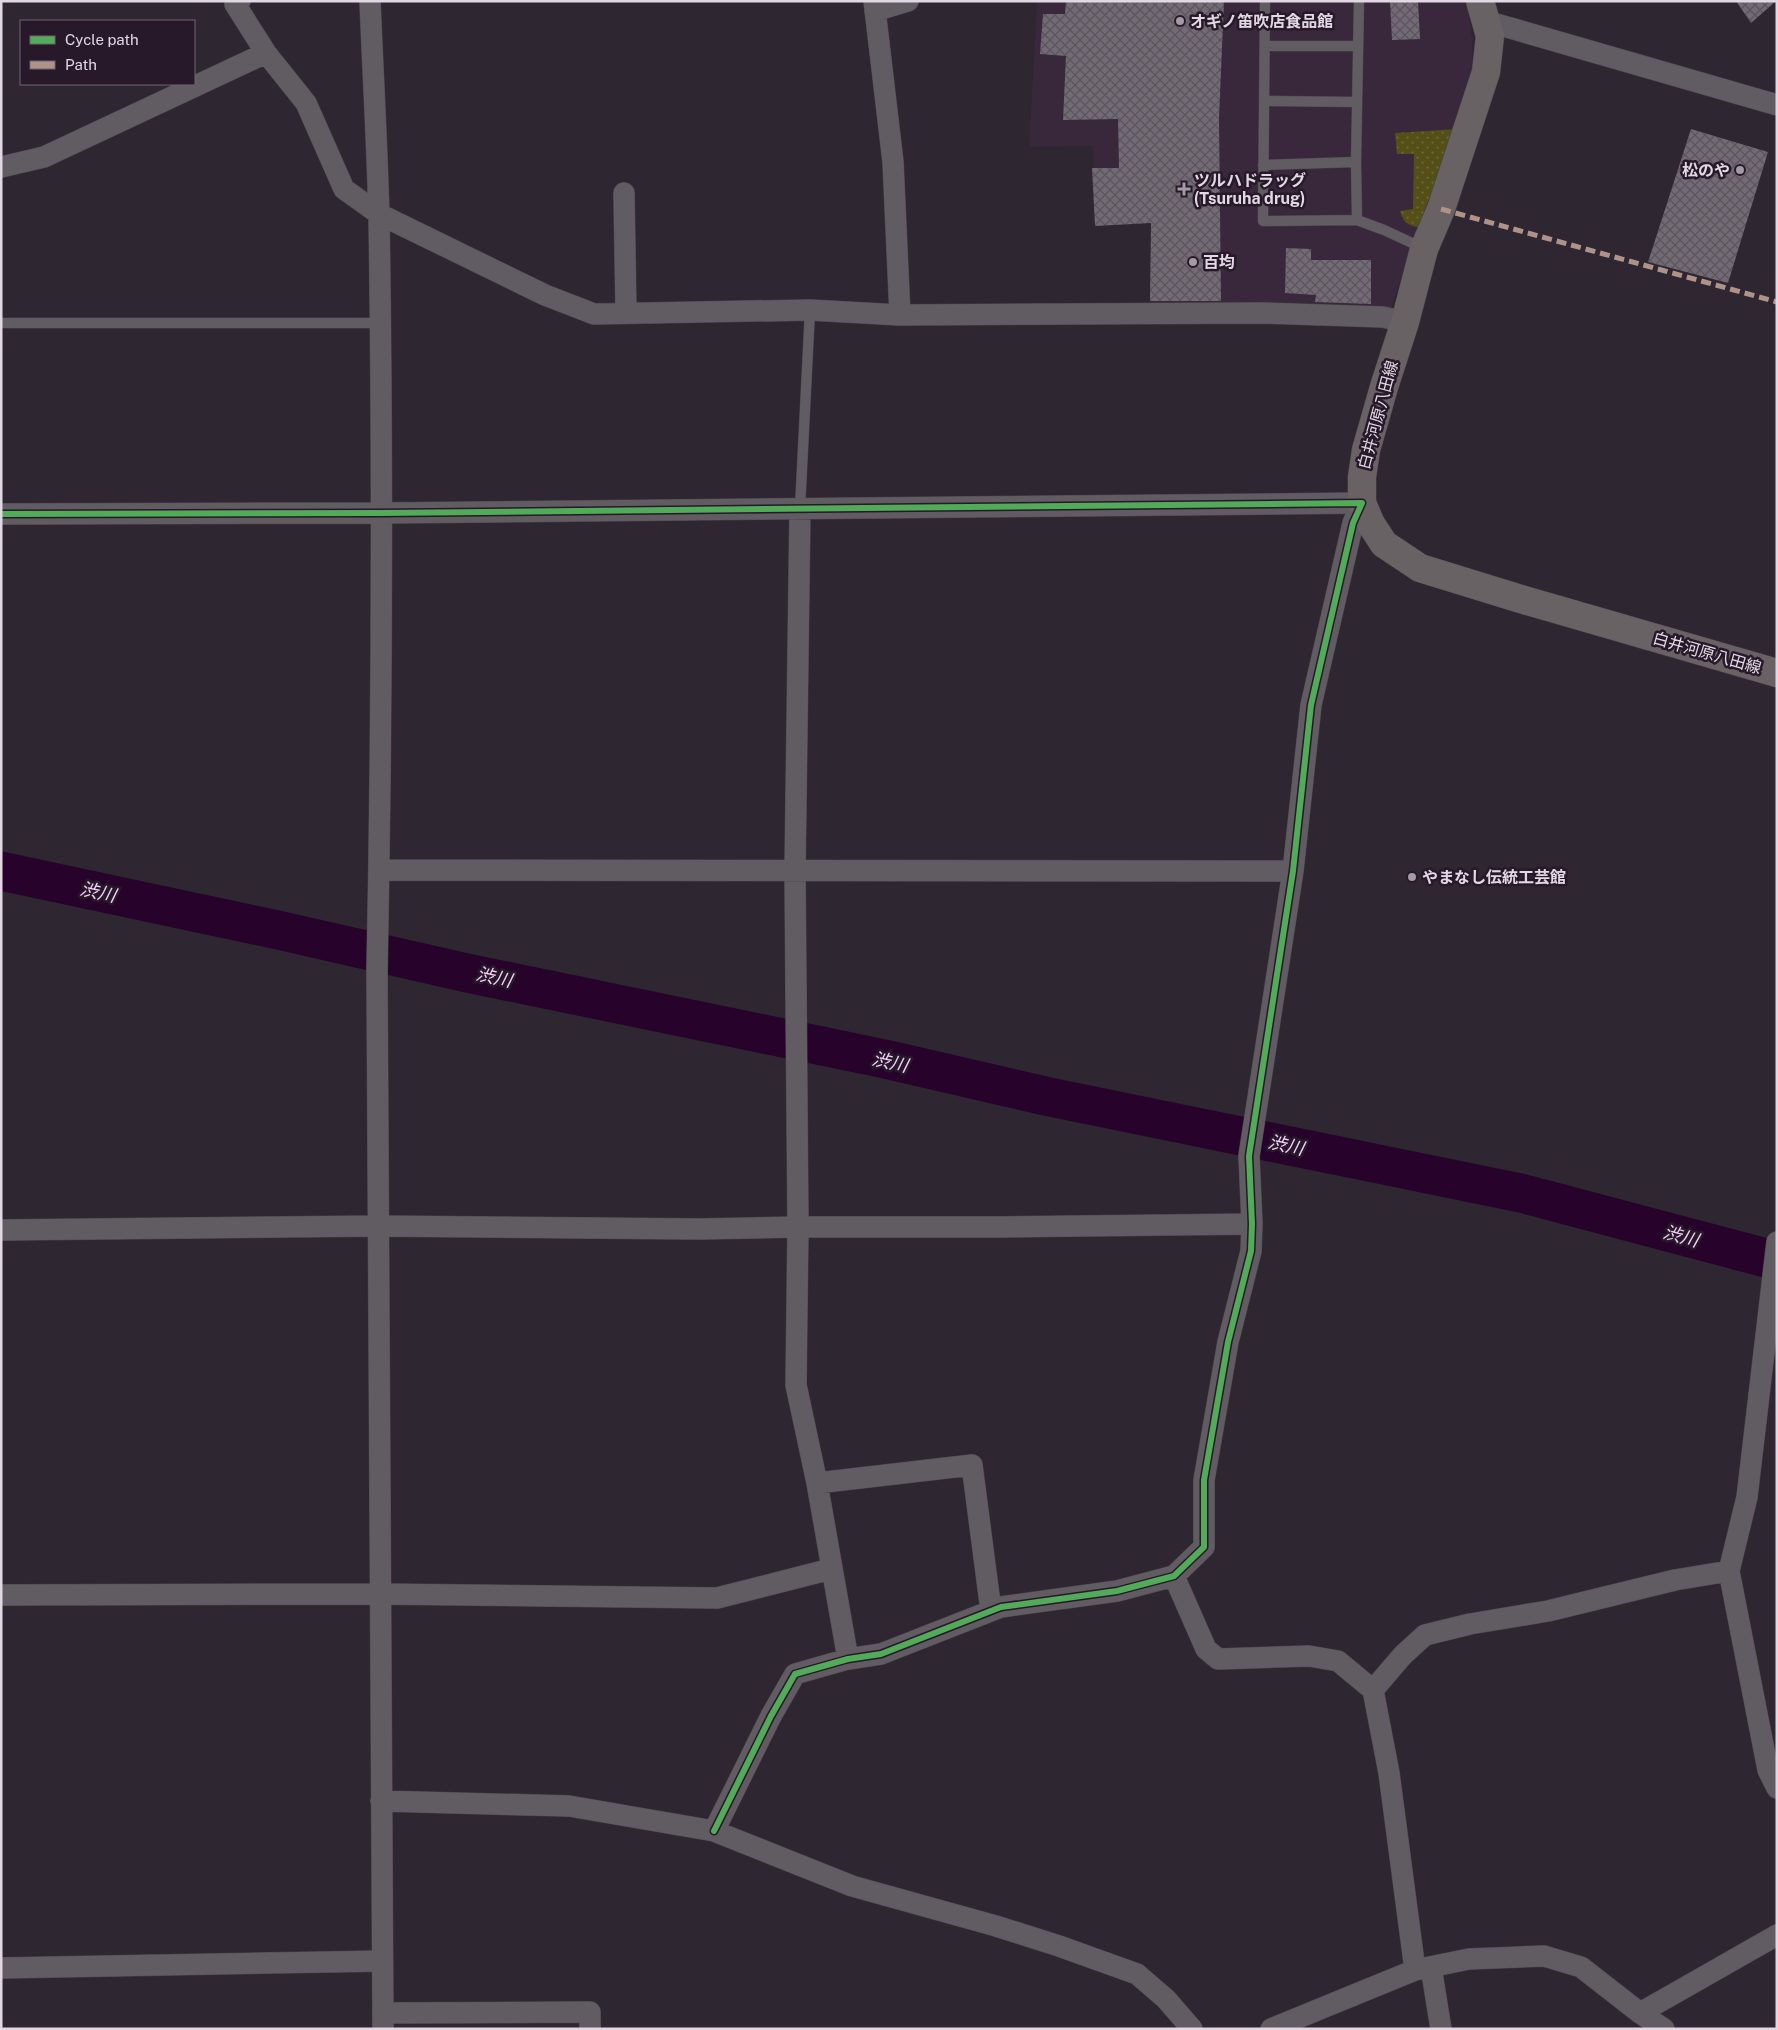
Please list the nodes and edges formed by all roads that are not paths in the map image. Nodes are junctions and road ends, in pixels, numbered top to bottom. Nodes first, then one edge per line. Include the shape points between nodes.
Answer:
1 (240, 1) edge
2 (370, 1) edge
3 (908, 1) edge
4 (1265, 1) edge
5 (1359, 1) edge
6 (874, 6) edge
7 (1483, 11) edge
8 (1266, 46) junction
9 (1358, 46) junction
10 (266, 54) junction
11 (1264, 101) junction
12 (1356, 102) junction
13 (1777, 105) edge
14 (1356, 162) junction
15 (1263, 165) junction
16 (1, 167) edge
17 (624, 193) dead end
18 (379, 214) junction
19 (1357, 220) junction
20 (1424, 249) junction
21 (810, 310) junction
22 (626, 314) junction
23 (900, 314) junction
24 (1405, 322) junction
25 (1, 323) edge
26 (379, 323) junction
27 (1362, 503) junction
28 (800, 508) junction
29 (380, 513) junction
30 (1, 514) edge
31 (1777, 673) edge
32 (380, 870) junction
33 (1293, 871) junction
34 (795, 872) junction
35 (1252, 1224) junction
36 (379, 1226) junction
37 (798, 1227) junction
38 (1, 1230) edge
39 (1777, 1242) edge
40 (817, 1483) junction
41 (832, 1570) junction
42 (1729, 1570) junction
43 (1174, 1576) junction
44 (380, 1594) junction
45 (1, 1596) edge
46 (991, 1612) junction
47 (848, 1659) junction
48 (1373, 1690) junction
49 (1777, 1788) edge
50 (382, 1801) junction
51 (714, 1831) junction
52 (1777, 1935) edge
53 (382, 1961) junction
54 (1, 1968) edge
55 (1423, 1968) junction
56 (1640, 2013) junction
57 (383, 2021) edge
58 (590, 2029) edge
59 (1192, 2029) edge
60 (1271, 2029) edge
61 (1441, 2029) edge
62 (1664, 2029) edge

1 - 10 street via 235,4
2 - 18 street
3 - 6 street
4 - 8 lane
5 - 9 lane
6 - 23 street via 893,162
7 - 13 street
7 - 20 main road, 白井河原八田線 via 1490,36 1486,72 1441,209
8 - 9 lane
8 - 11 lane
9 - 12 lane
10 - 16 street via 44,157
10 - 18 street via 306,104 344,189
11 - 12 lane
11 - 15 lane
12 - 14 lane
14 - 15 lane
14 - 19 lane
15 - 19 lane via 1263,221
17 - 22 street
18 - 22 street via 545,295 594,314
18 - 26 street
19 - 20 lane
20 - 24 main road, 白井河原八田線
21 - 22 street
21 - 23 street
21 - 28 lane
23 - 24 street via 1326,314 1383,317
24 - 27 main road, 白井河原八田線 via 1366,450
25 - 26 lane
26 - 29 street
27 - 28 street
27 - 31 main road, 白井河原八田線 via 1384,544 1420,568
27 - 33 street via 1353,523 1311,706
28 - 29 street
28 - 34 street
29 - 30 street
29 - 32 street
32 - 34 street
32 - 36 street via 377,973
33 - 34 street
33 - 35 street via 1249,1156
34 - 37 street
35 - 37 street
35 - 43 street via 1251,1251 1228,1342 1204,1480 1204,1547
36 - 37 street
36 - 38 street
36 - 44 street
37 - 40 street via 796,1385
39 - 42 street via 1747,1497
40 - 41 street
40 - 46 street via 972,1465
41 - 44 street via 717,1598
41 - 47 street
42 - 48 street via 1425,1635
42 - 49 street via 1768,1770
43 - 46 street via 1117,1591 1001,1607
43 - 48 street via 1206,1649 1218,1659 1309,1656 1338,1661
44 - 45 street
44 - 50 street
46 - 47 street via 881,1654
47 - 51 street via 795,1674
48 - 55 street
50 - 51 street via 569,1806
50 - 53 street
51 - 59 street via 852,1886 996,1926 1137,1974 1166,1999
52 - 56 street
53 - 54 street
53 - 57 street
55 - 56 street via 1469,1959 1544,1956 1581,1967
55 - 60 street
55 - 61 street
56 - 62 street
57 - 58 street via 590,2012

